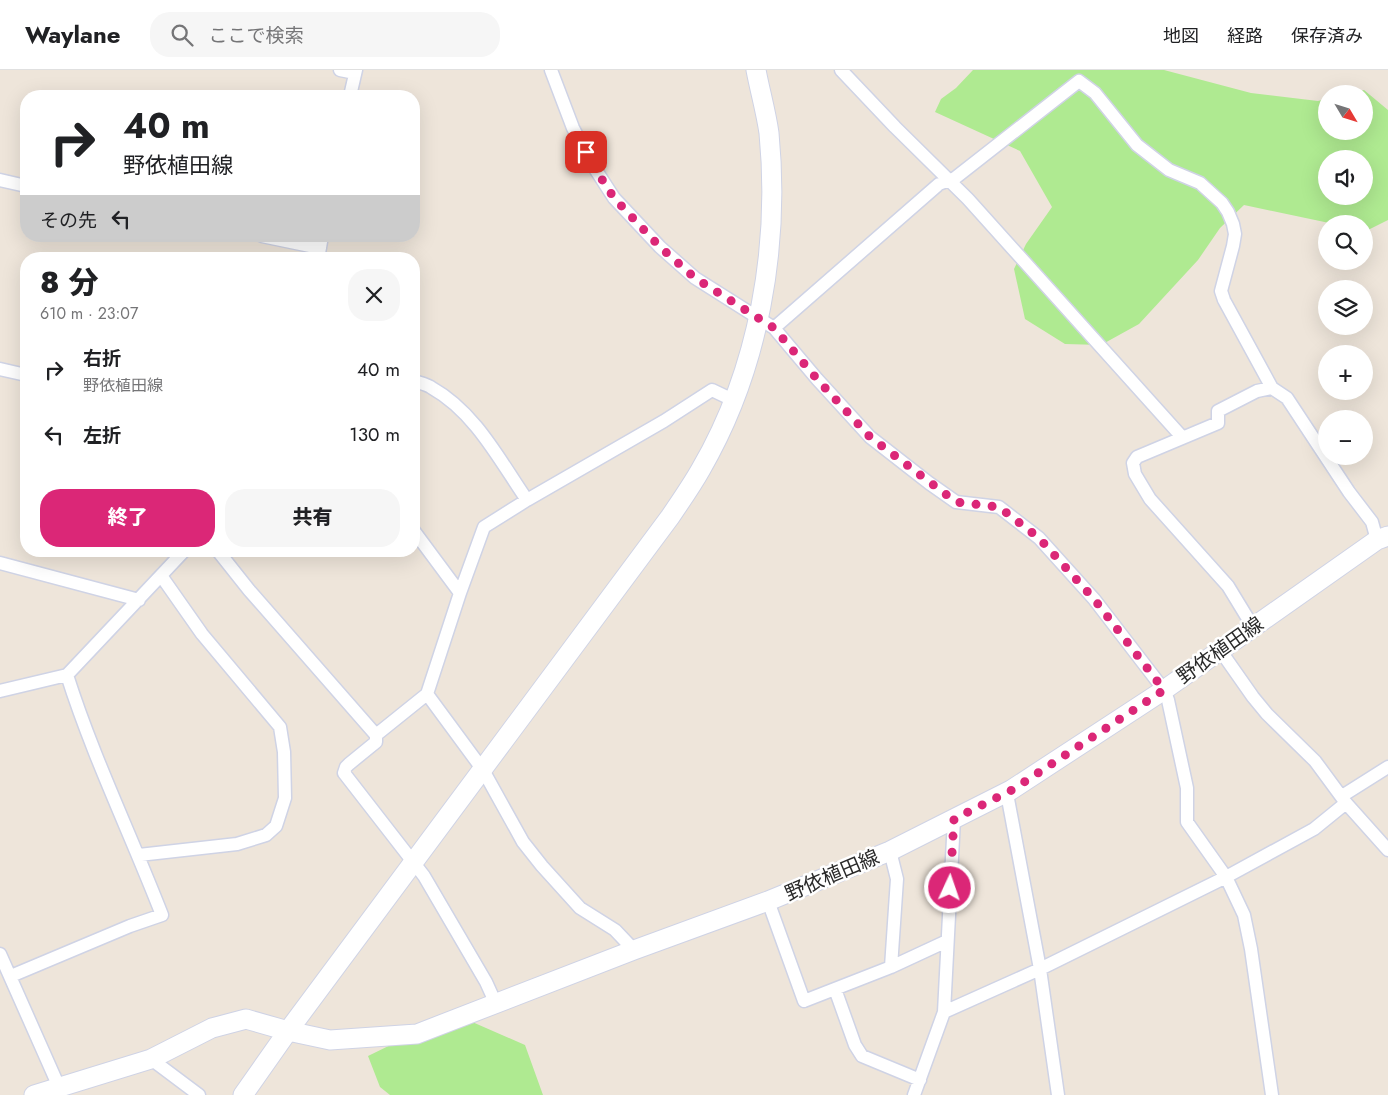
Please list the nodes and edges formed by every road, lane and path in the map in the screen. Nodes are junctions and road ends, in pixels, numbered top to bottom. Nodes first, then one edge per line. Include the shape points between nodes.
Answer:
1 (340, 70) edge
2 (551, 70) edge
3 (756, 70) edge
4 (841, 70) edge
5 (355, 72) edge
6 (351, 90) edge
7 (0, 180) edge
8 (949, 181) junction
9 (20, 185) edge
10 (291, 242) edge
11 (320, 248) edge
12 (766, 323) junction
13 (0, 369) edge
14 (20, 374) edge
15 (420, 383) edge
16 (1272, 388) junction
17 (733, 400) junction
18 (1182, 437) junction
19 (527, 500) junction
20 (1382, 538) edge
21 (420, 539) edge
22 (179, 557) edge
23 (223, 557) edge
24 (0, 563) edge
25 (162, 577) junction
26 (460, 594) junction
27 (139, 600) junction
28 (1254, 627) junction
29 (1220, 650) junction
30 (67, 675) junction
31 (1164, 690) junction
32 (0, 691) edge
33 (427, 694) junction
34 (376, 735) junction
35 (1388, 767) edge
36 (482, 770) junction
37 (1012, 790) junction
38 (1344, 799) junction
39 (954, 819) junction
40 (1388, 850) edge
41 (890, 851) junction
42 (139, 855) junction
43 (414, 862) junction
44 (1226, 877) junction
45 (768, 902) junction
46 (947, 941) junction
47 (634, 950) junction
48 (0, 954) edge
49 (891, 967) junction
50 (1040, 969) junction
51 (11, 976) junction
52 (835, 989) junction
53 (496, 1004) junction
54 (944, 1012) junction
55 (288, 1031) junction
56 (151, 1059) junction
57 (920, 1080) junction
58 (59, 1087) junction
59 (34, 1095) edge
60 (199, 1095) edge
61 (243, 1095) edge
62 (914, 1095) edge
63 (1058, 1095) edge
64 (1272, 1095) edge

1 - 5 street
2 - 12 street via 573,128 614,198 660,247 695,278
3 - 12 street via 768,131 772,194
4 - 8 street
5 - 6 street
7 - 9 street
8 - 12 street via 939,184
8 - 16 street via 1079,81 1095,93 1137,145 1168,170 1200,183 1228,212 1235,234 1221,291
8 - 18 street
10 - 11 street
12 - 17 street via 750,351
12 - 31 street via 870,437 956,502 999,507 1039,538 1099,605
13 - 14 street
15 - 19 street via 432,387 461,410
16 - 18 street via 1257,391 1218,411 1218,423
16 - 20 street via 1287,398
17 - 19 street via 712,390
17 - 36 street via 701,469 670,517
18 - 28 street via 1137,457 1133,463 1134,474 1150,499 1228,586
19 - 26 street via 484,527
20 - 28 street, 野依植田線
21 - 26 street
22 - 25 street
23 - 34 street
24 - 27 street
25 - 27 street
25 - 42 street via 202,634 280,726 285,798 276,826 266,835 237,844
26 - 33 street
27 - 30 street
28 - 29 street, 野依植田線
29 - 31 street, 野依植田線
29 - 38 street via 1267,714 1316,761
30 - 32 street
30 - 42 street via 82,720
31 - 37 street, 野依植田線
31 - 44 street via 1187,788 1187,822
33 - 34 street
33 - 36 street
34 - 43 street via 376,742 349,764 344,773
35 - 38 street
36 - 43 street
36 - 47 street via 523,842 542,866 580,908 615,930
37 - 39 street, 野依植田線
37 - 50 street via 1008,800
38 - 40 street
38 - 44 street via 1314,829
39 - 41 street, 野依植田線
39 - 46 street
41 - 45 street, 野依植田線
41 - 49 street via 897,879
42 - 51 street via 162,915
43 - 53 street
43 - 55 street
44 - 50 street
44 - 64 street via 1244,915
45 - 47 street, 野依植田線
45 - 52 street via 804,1001
46 - 49 street
46 - 54 street
47 - 53 street, 野依植田線
48 - 51 street
49 - 52 street
50 - 54 street
50 - 63 street
51 - 58 street
52 - 57 street via 862,1056
53 - 55 street, 野依植田線 via 418,1034 330,1040
54 - 57 street
55 - 56 street, 野依植田線 via 246,1019 212,1028
55 - 61 street
56 - 58 street, 野依植田線
56 - 60 street
57 - 62 street
58 - 59 street, 野依植田線

